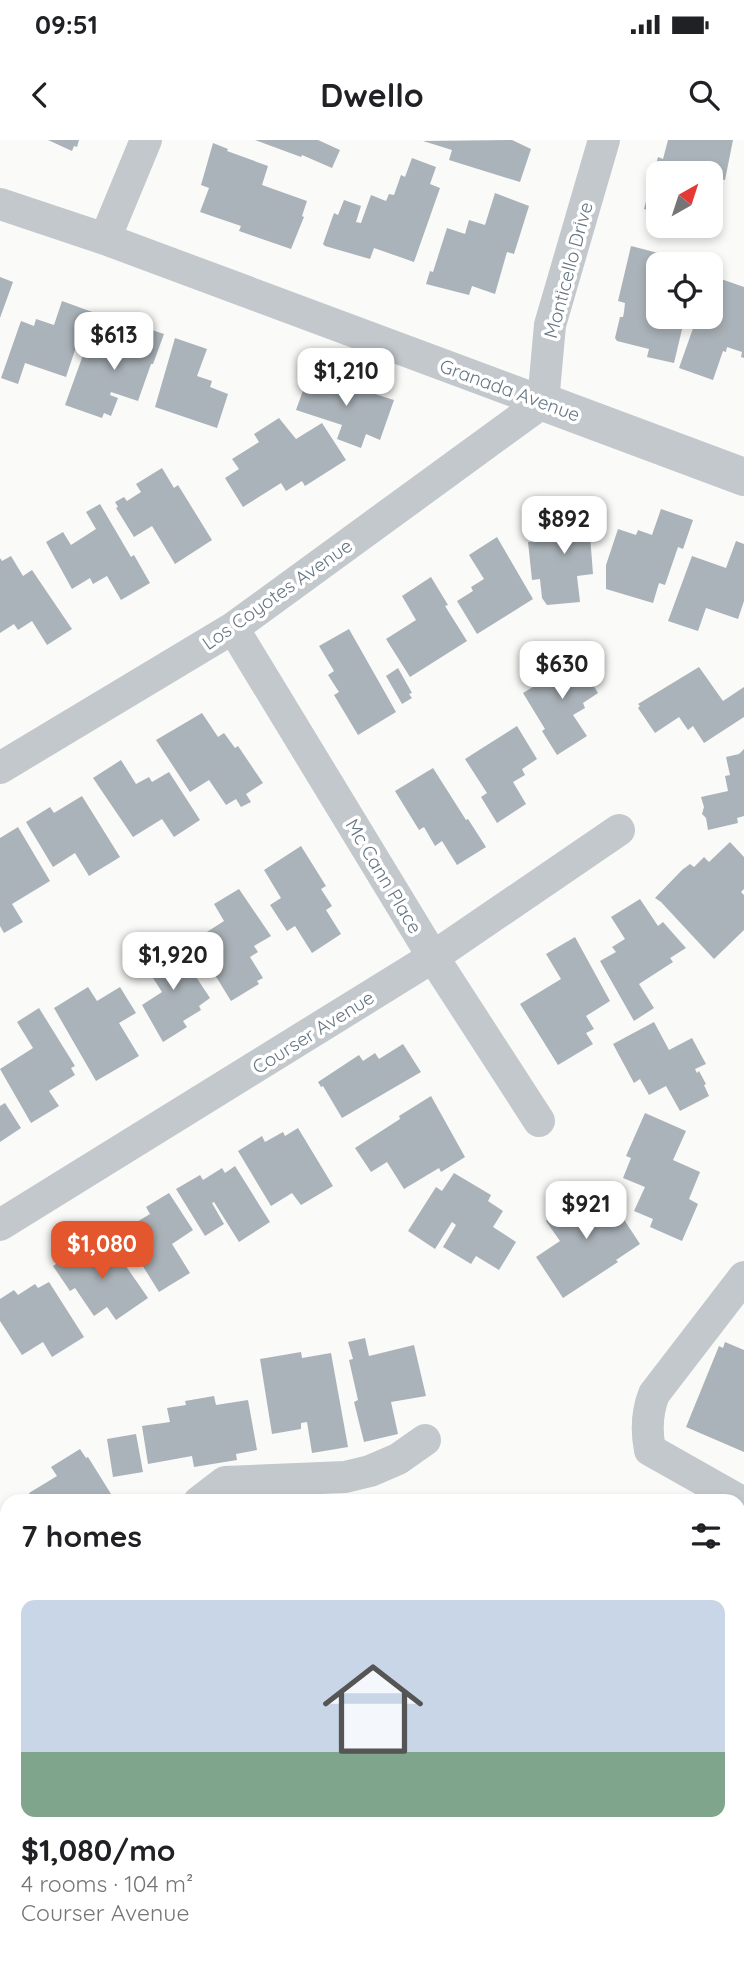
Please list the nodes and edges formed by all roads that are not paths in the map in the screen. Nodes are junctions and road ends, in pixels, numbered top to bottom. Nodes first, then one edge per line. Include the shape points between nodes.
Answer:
1 (146, 140) edge
2 (604, 140) edge
3 (0, 204) edge
4 (105, 239) junction
5 (544, 402) junction
6 (744, 477) edge
7 (233, 628) junction
8 (0, 768) edge
9 (619, 830) dead end
10 (433, 957) junction
11 (539, 1121) dead end
12 (0, 1225) edge
13 (744, 1277) edge
14 (425, 1440) dead end
15 (209, 1494) edge
16 (728, 1494) edge

1 - 4 street
2 - 5 street, Monticello Drive via 550,325
3 - 4 street, Granada Avenue
4 - 5 street, Granada Avenue
5 - 6 street, Granada Avenue
5 - 7 street, Los Coyotes Avenue
7 - 8 street, Los Coyotes Avenue
7 - 10 street, Mc Cann Place
9 - 10 street, Courser Avenue
10 - 11 street, Mc Cann Place
10 - 12 street, Courser Avenue
13 - 16 street via 648,1408 650,1450
14 - 15 street via 370,1471 345,1477 225,1482

